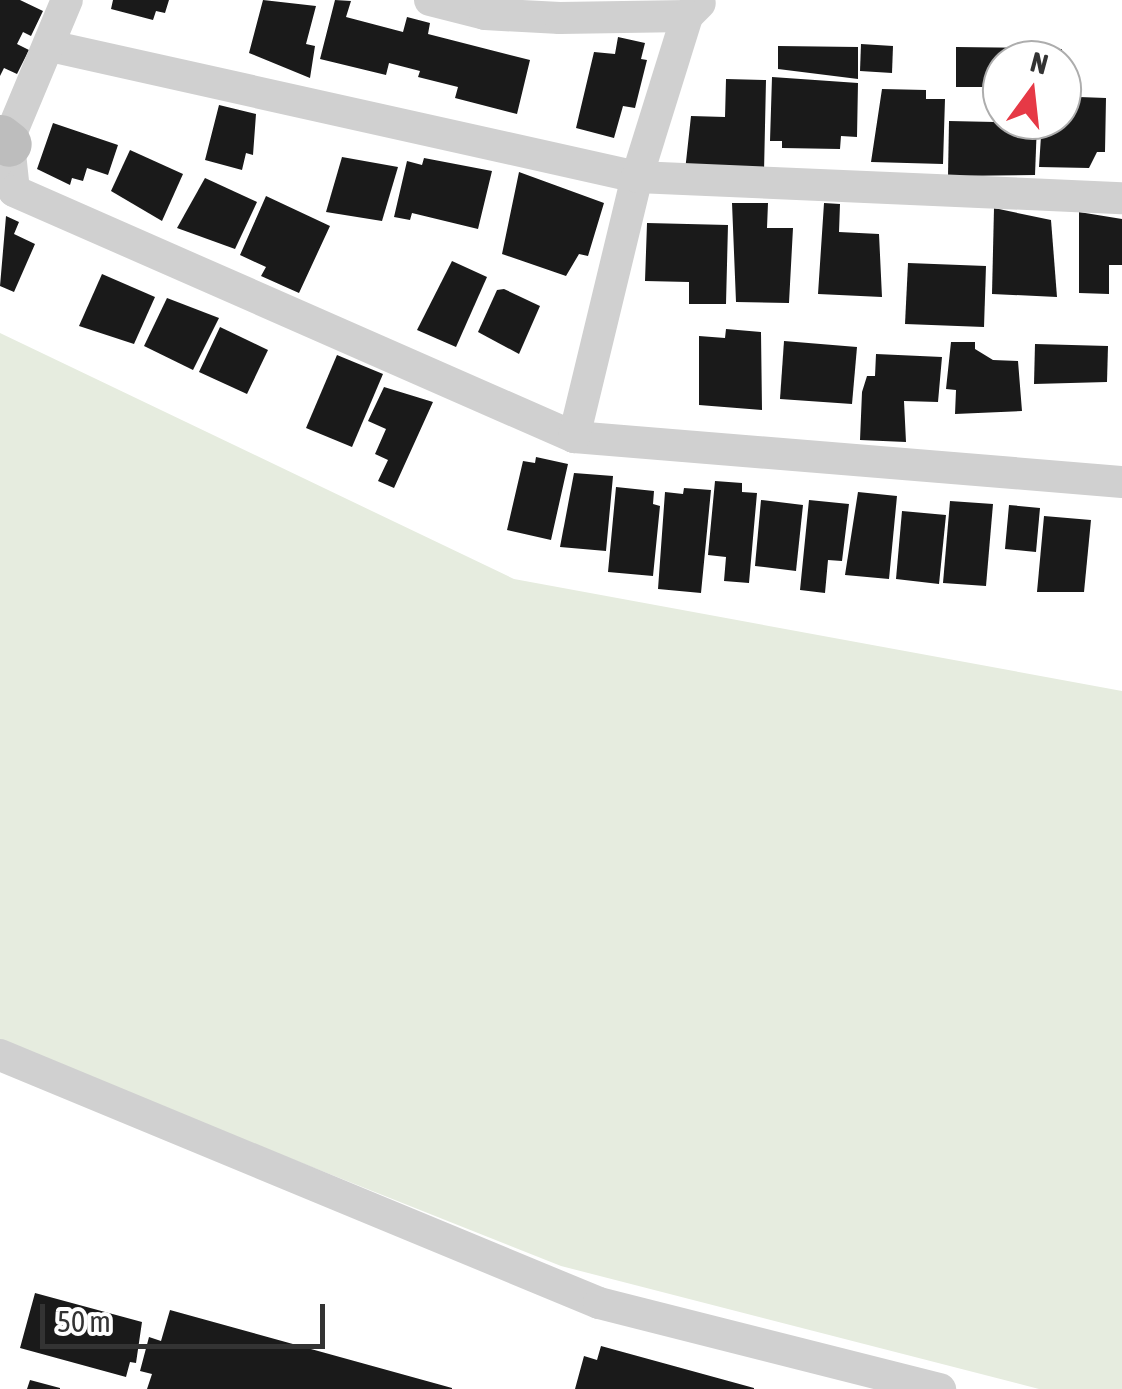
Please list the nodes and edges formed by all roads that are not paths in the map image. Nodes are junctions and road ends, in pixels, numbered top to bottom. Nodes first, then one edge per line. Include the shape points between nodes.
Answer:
1 (67, 0) edge
2 (430, 0) edge
3 (695, 8) edge
4 (50, 46) junction
5 (3, 147) edge
6 (637, 177) junction
7 (1122, 198) edge
8 (574, 437) junction
9 (1122, 482) edge
10 (0, 1055) edge
11 (940, 1389) edge

1 - 4 street
2 - 3 street via 485,14
3 - 6 street
4 - 5 street
4 - 6 street
5 - 8 street via 14,191
6 - 7 street
6 - 8 street
8 - 9 street
10 - 11 street via 599,1304

